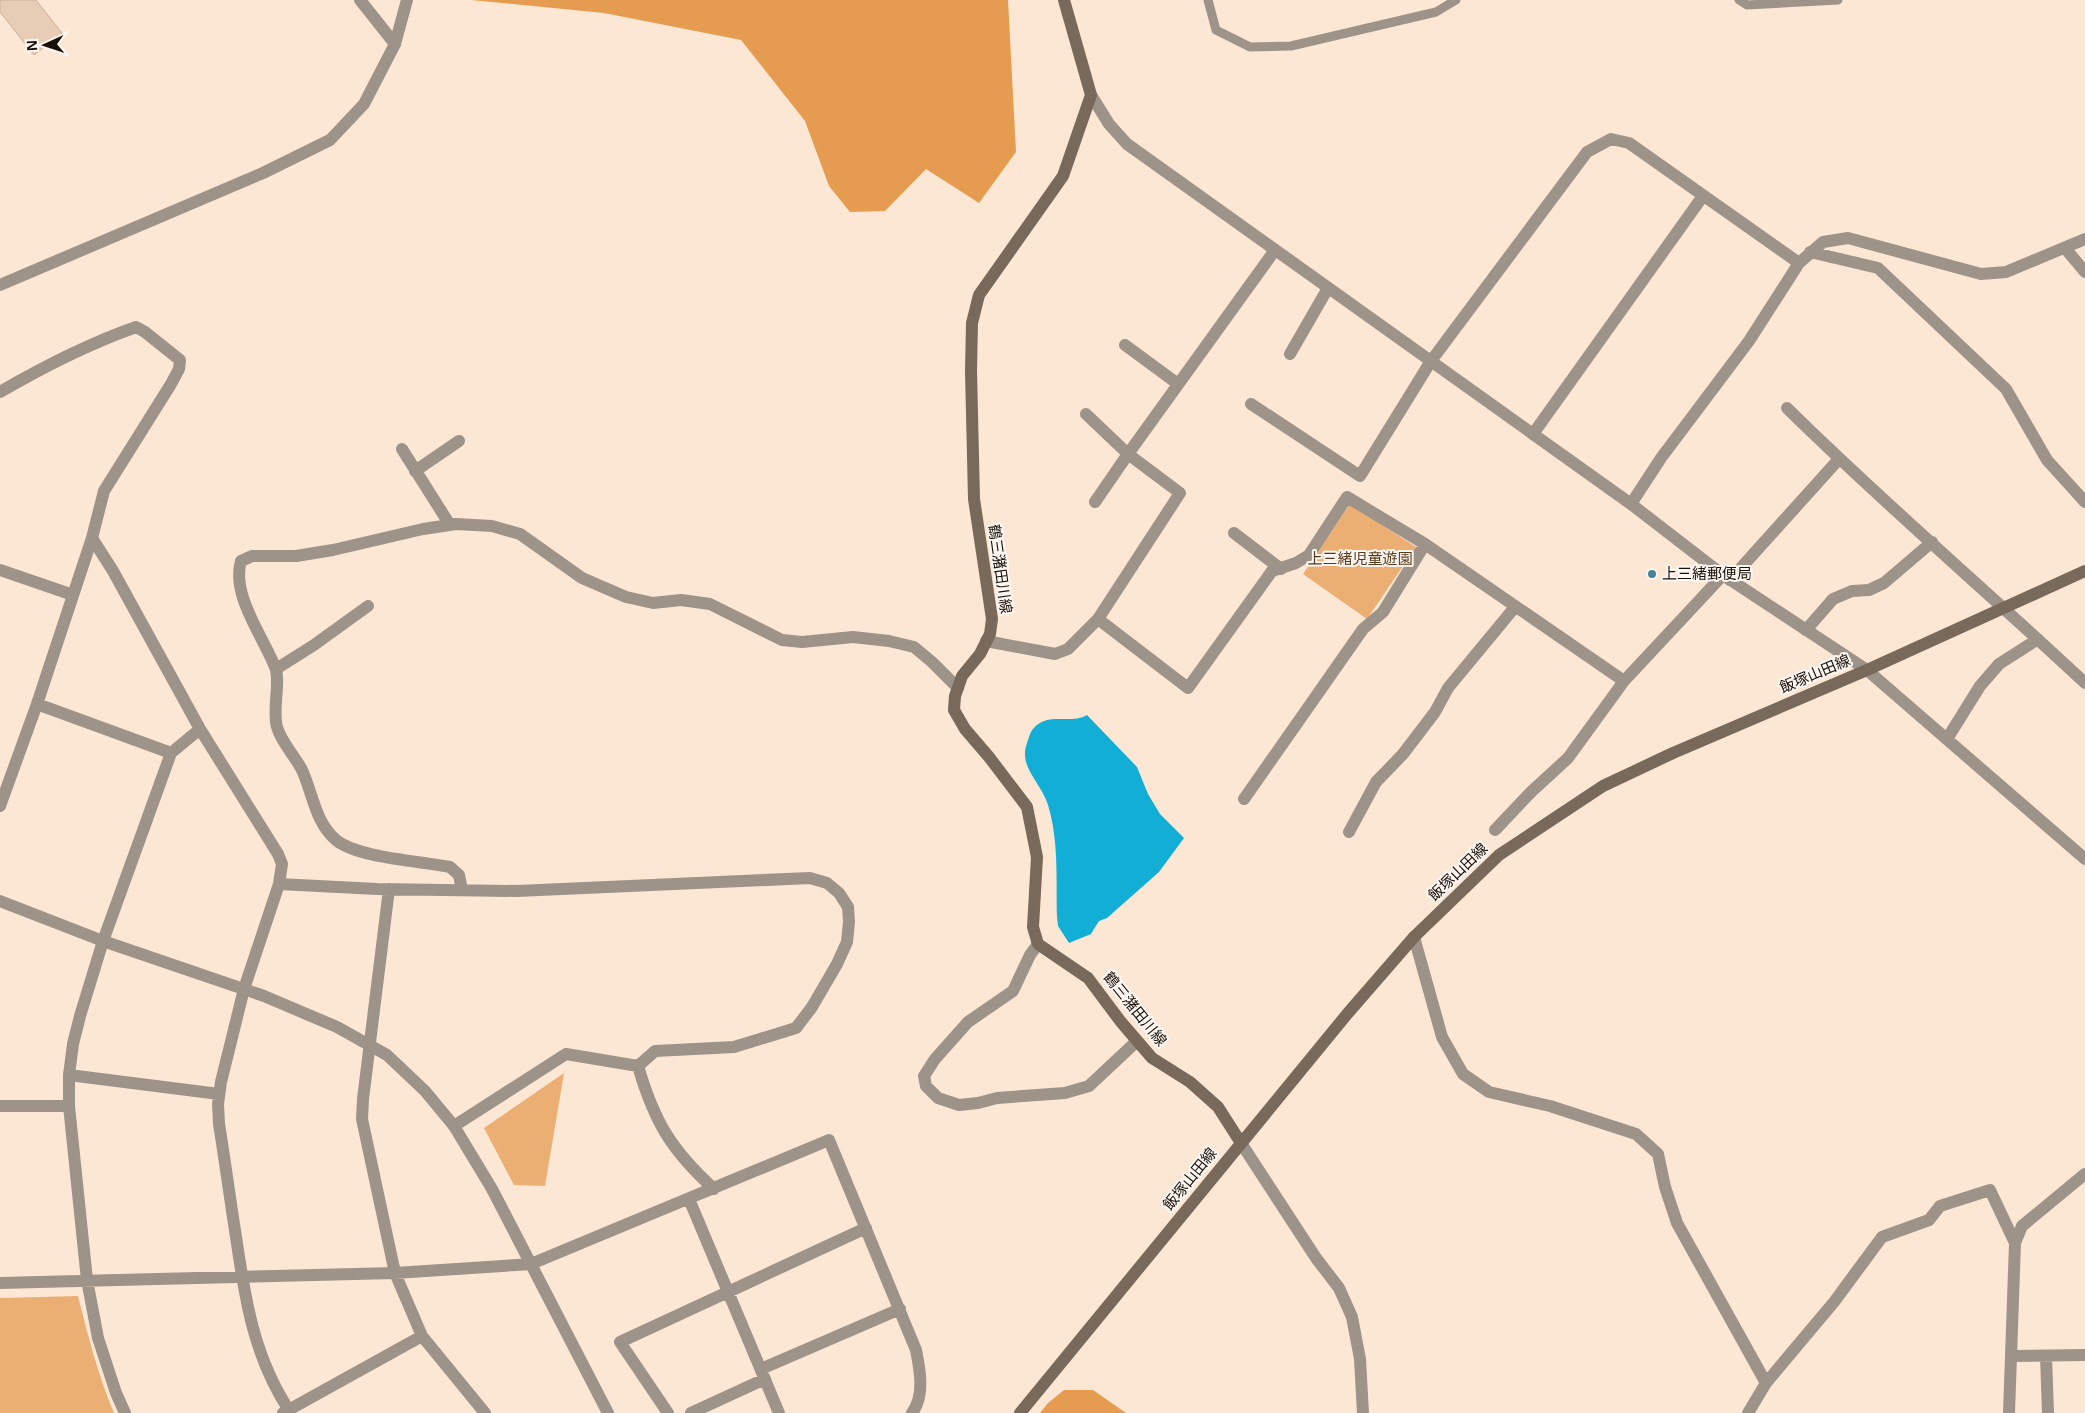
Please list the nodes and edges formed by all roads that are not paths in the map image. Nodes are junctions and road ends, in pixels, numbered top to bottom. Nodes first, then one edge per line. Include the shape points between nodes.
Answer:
1 (360, 0) edge
2 (407, 0) edge
3 (1064, 0) edge
4 (1208, 0) edge
5 (1456, 0) edge
6 (1739, 0) edge
7 (1838, 0) edge
8 (395, 44) junction
9 (1091, 95) junction
10 (1703, 196) junction
11 (2085, 239) edge
12 (2066, 248) junction
13 (1275, 250) junction
14 (1810, 252) junction
15 (1799, 263) junction
16 (2085, 272) edge
17 (0, 285) edge
18 (1328, 288) junction
19 (1125, 345) dead end
20 (1290, 354) dead end
21 (1431, 361) junction
22 (1178, 384) junction
23 (0, 392) edge
24 (1251, 404) dead end
25 (1787, 408) dead end
26 (1086, 414) dead end
27 (1533, 434) junction
28 (458, 441) dead end
29 (402, 449) dead end
30 (1128, 454) junction
31 (1839, 459) junction
32 (415, 471) junction
33 (1095, 502) dead end
34 (2085, 502) edge
35 (1631, 504) junction
36 (450, 525) junction
37 (1234, 533) dead end
38 (92, 538) junction
39 (1932, 542) junction
40 (1425, 544) junction
41 (1281, 569) junction
42 (0, 570) edge
43 (2085, 571) edge
44 (1726, 578) junction
45 (73, 595) junction
46 (368, 606) dead end
47 (1516, 606) junction
48 (2004, 607) junction
49 (1098, 619) junction
50 (1806, 630) junction
51 (2038, 639) junction
52 (986, 642) junction
53 (276, 669) junction
54 (1867, 670) junction
55 (1624, 682) junction
56 (2085, 683) edge
57 (958, 688) junction
58 (37, 704) junction
59 (200, 728) junction
60 (1947, 739) junction
61 (171, 753) junction
62 (5, 776) edge
63 (1244, 799) dead end
64 (0, 806) edge
65 (1495, 830) dead end
66 (1349, 832) dead end
67 (2085, 859) edge
68 (279, 884) junction
69 (390, 889) junction
70 (462, 890) junction
71 (0, 900) edge
72 (1414, 937) junction
73 (103, 941) junction
74 (1038, 944) junction
75 (244, 989) junction
76 (1137, 1041) junction
77 (371, 1046) junction
78 (638, 1066) junction
79 (69, 1075) junction
80 (220, 1094) junction
81 (0, 1106) edge
82 (69, 1106) junction
83 (454, 1126) junction
84 (1241, 1143) junction
85 (2085, 1174) edge
86 (714, 1189) junction
87 (690, 1199) junction
88 (866, 1228) junction
89 (2015, 1243) junction
90 (530, 1264) junction
91 (395, 1273) junction
92 (242, 1277) junction
93 (87, 1280) junction
94 (0, 1283) edge
95 (729, 1292) junction
96 (900, 1309) junction
97 (422, 1336) junction
98 (2085, 1355) edge
99 (2012, 1356) junction
100 (2046, 1356) junction
101 (763, 1374) junction
102 (1766, 1383) junction
103 (288, 1412) edge
104 (125, 1413) edge
105 (485, 1413) edge
106 (608, 1413) edge
107 (668, 1413) edge
108 (690, 1413) edge
109 (780, 1413) edge
110 (912, 1413) edge
111 (1020, 1413) edge
112 (1364, 1413) edge
113 (1748, 1413) edge
114 (2009, 1413) edge
115 (2048, 1413) edge

1 - 8 street
2 - 8 street
3 - 9 main road
4 - 5 lane via 1216,30 1250,47 1291,46 1436,12
6 - 7 lane via 1747,5
8 - 17 street via 364,104 330,140 263,173
9 - 13 street via 1109,124 1127,144
9 - 52 main road, 鶴三潴田川線 via 1063,176 979,295 972,323 974,499 992,619
10 - 15 street
10 - 21 street via 1629,143 1611,140 1587,152
10 - 27 street
11 - 12 street
12 - 14 street via 2006,272 1981,274 1848,238 1823,242
12 - 16 street
13 - 18 street
13 - 22 street
14 - 15 street
14 - 34 street via 1878,268 2006,389 2047,460
15 - 35 street via 1750,341 1661,458
18 - 20 street
18 - 21 street
19 - 22 street
21 - 24 street via 1360,476
21 - 27 street
22 - 30 street
23 - 38 street via 92,345 136,327 180,360 172,384 104,491
25 - 31 street
26 - 30 street
27 - 35 street
28 - 32 street
29 - 32 street
30 - 33 street
30 - 49 street via 1180,493
31 - 39 street
31 - 44 street
32 - 36 street
35 - 44 street
36 - 53 street via 324,552 252,556 241,561 238,572 241,589 255,629
36 - 57 street via 492,526 520,534 582,578 626,597 652,604 681,600 710,604 782,640 802,642 853,637 914,647
37 - 41 street
38 - 45 street
38 - 59 street
39 - 48 street
39 - 50 street via 1884,583 1833,599
40 - 41 street via 1347,497 1309,555
40 - 47 street
40 - 63 street via 1383,612 1363,629
41 - 49 street via 1272,571 1188,688
42 - 45 street
43 - 48 main road, 飯塚山田線
44 - 50 street
44 - 55 street
45 - 58 street
46 - 53 street
47 - 55 street
47 - 66 street via 1448,688 1435,712 1403,754 1376,782
48 - 51 street
48 - 54 main road, 飯塚山田線
49 - 52 street via 1068,649 1055,654
50 - 54 street
51 - 56 street
51 - 60 street via 1999,664 1980,686
52 - 57 main road, 鶴三潴田川線 via 962,676
53 - 70 street via 277,728 302,770 324,828 338,842 358,851 450,867 459,875
54 - 60 street
54 - 72 main road, 飯塚山田線 via 1604,786 1499,855
55 - 65 street via 1568,758
57 - 74 main road, 鶴三潴田川線 via 954,710 965,729 1027,807 1037,856 1033,927
58 - 61 street
58 - 62 street
59 - 61 street
59 - 68 street via 278,854 282,864
60 - 67 street
61 - 73 street
62 - 64 street
68 - 69 street
68 - 75 street
69 - 70 street
69 - 77 street
70 - 78 street via 517,891 810,878 827,883 839,893 848,907 846,942 829,980 796,1028 734,1047 655,1051
71 - 73 street
72 - 84 main road, 飯塚山田線
72 - 102 street via 1442,1037 1463,1074 1488,1092 1550,1106 1636,1134 1658,1154 1678,1223
73 - 75 street
73 - 79 street via 80,1016
74 - 76 main road, 鶴三潴田川線 via 1088,978
74 - 76 street via 1013,992 968,1022 935,1059 924,1076 926,1086 938,1098 959,1105 997,1098 1065,1094 1089,1086
75 - 77 street via 337,1027
75 - 80 street
76 - 84 main road, 鶴三潴田川線 via 1152,1058 1190,1082 1218,1107
77 - 83 street via 387,1055 425,1091
77 - 91 street via 362,1119
78 - 83 street via 566,1054
78 - 86 street via 647,1097 675,1150
79 - 80 street
79 - 82 street
80 - 92 street via 219,1124
81 - 82 street
82 - 93 street
83 - 90 street via 492,1189
84 - 111 main road, 飯塚山田線
84 - 112 street via 1339,1288 1352,1318 1360,1359
85 - 89 street via 2022,1226
86 - 87 street
86 - 88 street via 829,1140
87 - 90 street
87 - 95 street
88 - 95 street
88 - 96 street
89 - 99 street
89 - 102 street via 1990,1190 1940,1206 1929,1220 1882,1237 1834,1302
90 - 91 street
90 - 106 street
91 - 92 street
91 - 97 street
92 - 93 street
92 - 103 street via 249,1316 261,1353
93 - 94 street
93 - 104 street via 98,1338
95 - 101 street
95 - 107 street via 620,1342
96 - 101 street
96 - 110 street via 916,1350 920,1372 918,1406
97 - 103 street
97 - 105 street
98 - 100 street
99 - 100 street
99 - 114 street
100 - 115 street
101 - 108 street
101 - 109 street
102 - 113 street

